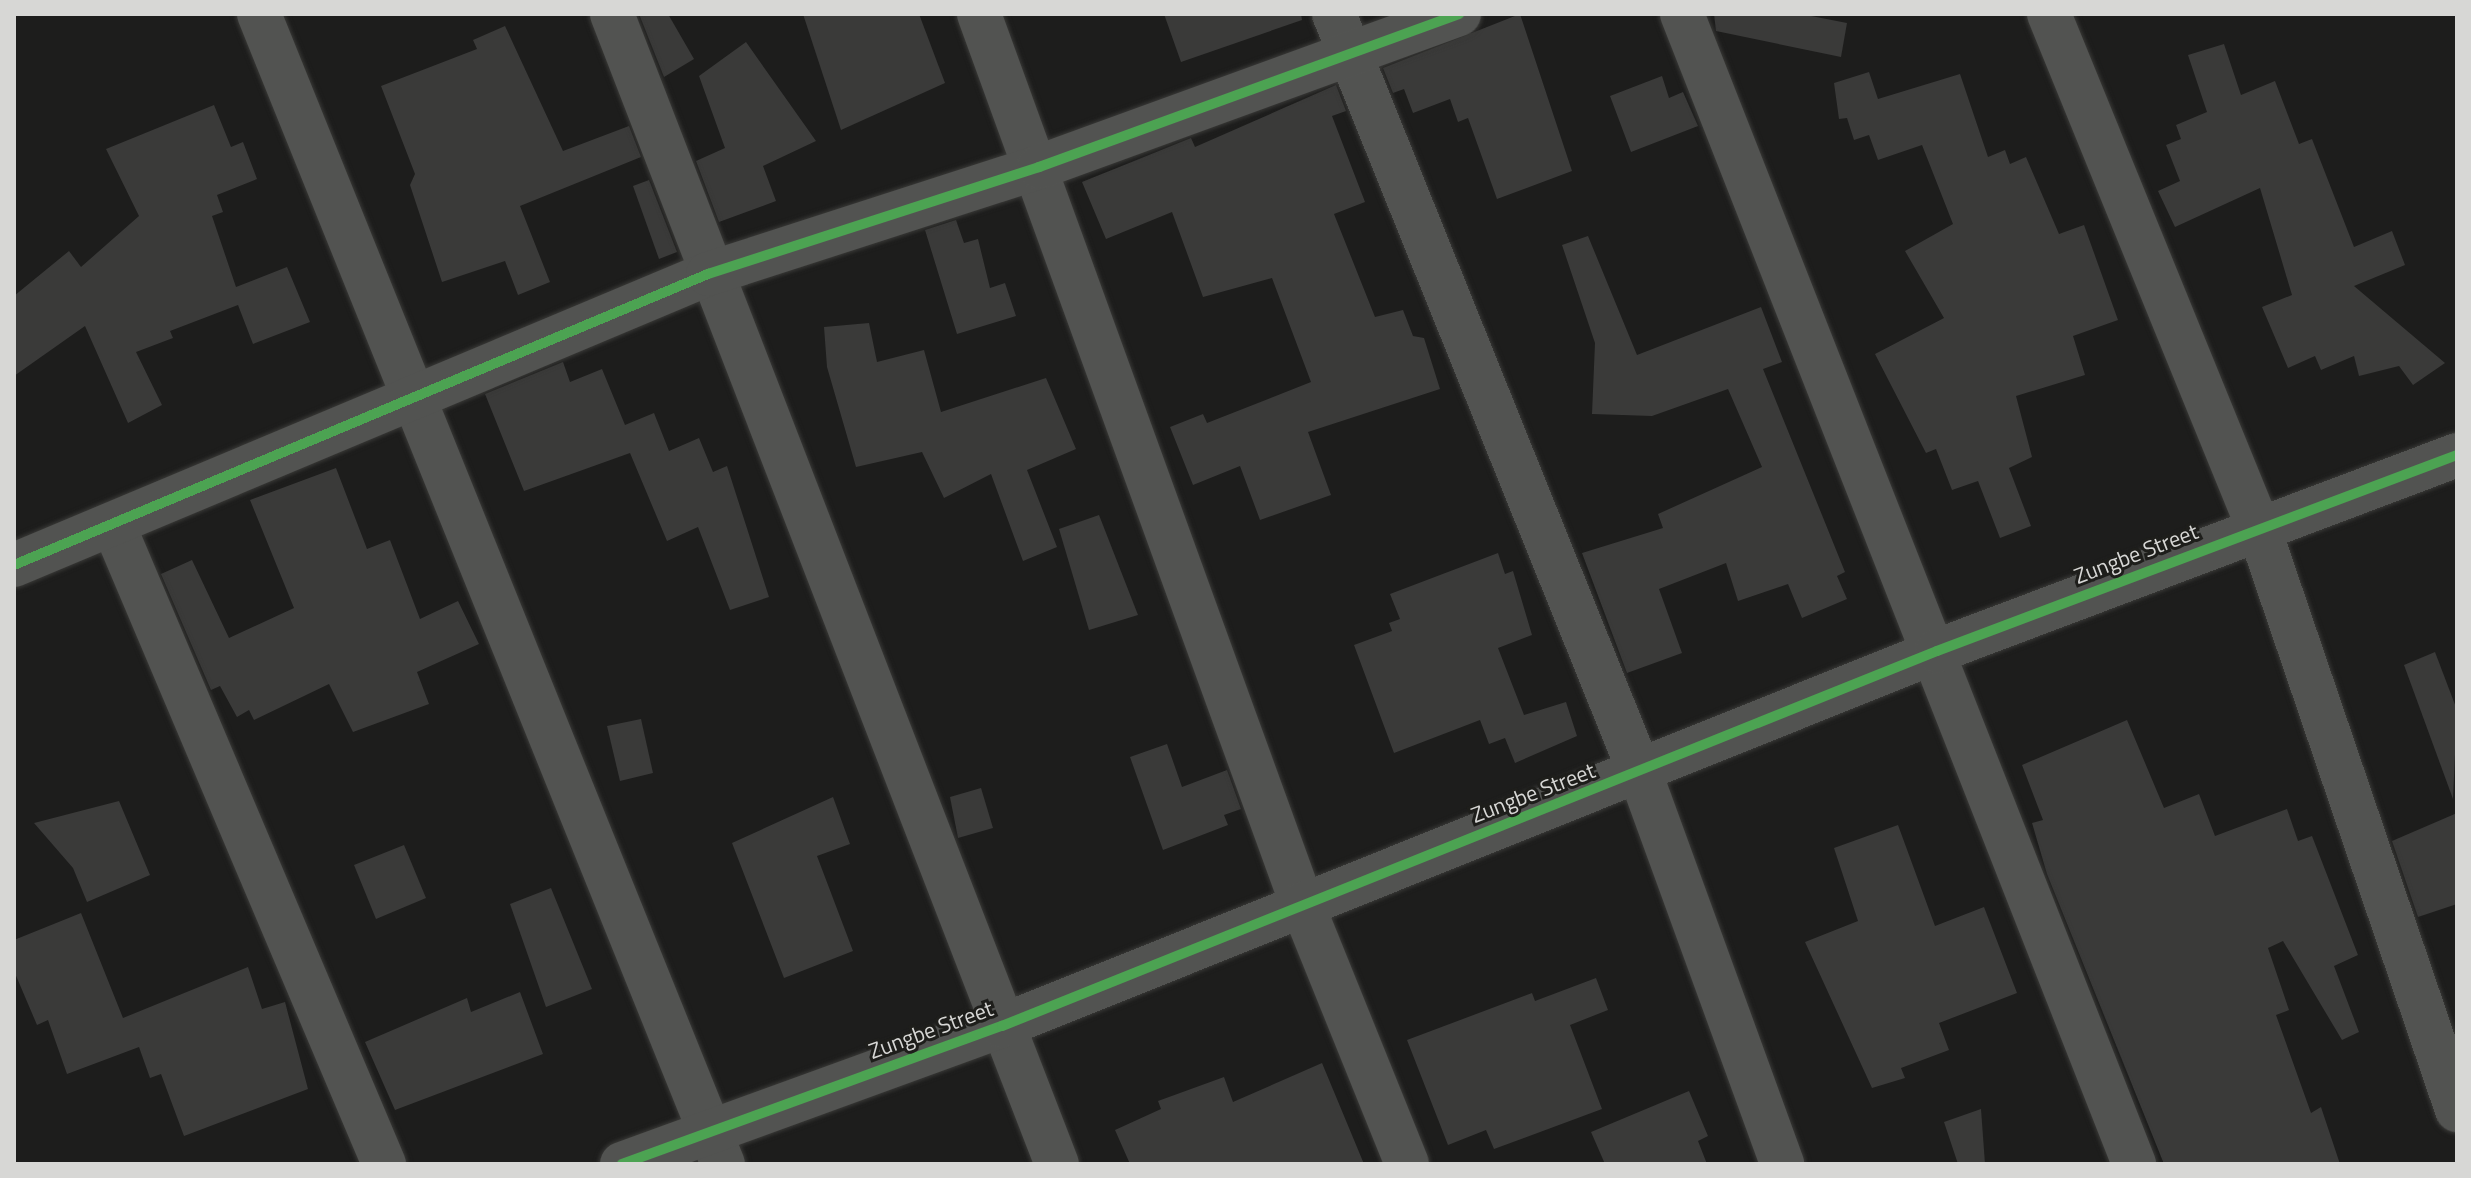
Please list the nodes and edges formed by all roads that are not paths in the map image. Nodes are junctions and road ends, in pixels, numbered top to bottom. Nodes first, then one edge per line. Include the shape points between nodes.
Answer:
1 (259, 14) edge
2 (612, 14) edge
3 (979, 14) edge
4 (1334, 14) edge
5 (1459, 14) edge
6 (1682, 14) edge
7 (2049, 14) edge
8 (1350, 58) junction
9 (1039, 167) junction
10 (708, 274) junction
11 (419, 399) junction
12 (2457, 455) edge
13 (113, 524) junction
14 (2259, 529) junction
15 (14, 565) edge
16 (1937, 651) junction
17 (1640, 773) junction
18 (1302, 904) junction
19 (1002, 1026) junction
20 (2457, 1110) edge
21 (717, 1146) edge
22 (384, 1164) edge
23 (622, 1164) edge
24 (1057, 1164) edge
25 (1407, 1164) edge
26 (1782, 1164) edge
27 (2134, 1164) edge

1 - 11 street
2 - 10 street
3 - 9 street
4 - 8 street
5 - 8 street
6 - 16 street
7 - 14 street
8 - 9 street
8 - 17 street
9 - 10 street
9 - 18 street
10 - 11 street
10 - 19 street
11 - 13 street
11 - 21 street
12 - 14 street, Zungbe Street
13 - 15 street
13 - 22 street
14 - 16 street, Zungbe Street
14 - 20 street
16 - 17 street, Zungbe Street
16 - 27 street
17 - 18 street, Zungbe Street
17 - 26 street
18 - 19 street, Zungbe Street
18 - 25 street
19 - 21 street, Zungbe Street
19 - 24 street
21 - 23 street, Zungbe Street

